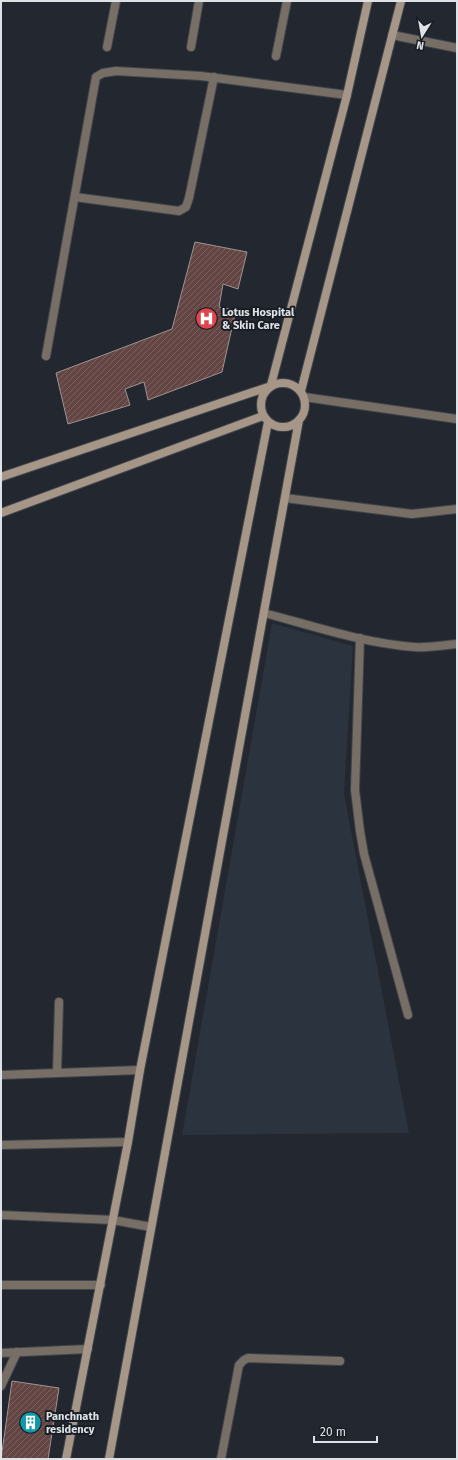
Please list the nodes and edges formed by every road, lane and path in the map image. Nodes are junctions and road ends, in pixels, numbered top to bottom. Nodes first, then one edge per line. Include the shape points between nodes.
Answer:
1 (116, 1) edge
2 (199, 1) edge
3 (287, 1) edge
4 (368, 1) edge
5 (401, 1) edge
6 (392, 35) junction
7 (107, 47) dead end
8 (190, 47) dead end
9 (457, 48) edge
10 (276, 56) dead end
11 (214, 77) junction
12 (347, 95) junction
13 (75, 197) junction
14 (46, 356) dead end
15 (269, 386) junction
16 (302, 394) junction
17 (266, 419) junction
18 (457, 419) edge
19 (299, 420) junction
20 (1, 477) edge
21 (285, 498) junction
22 (457, 509) edge
23 (1, 513) edge
24 (264, 613) junction
25 (360, 638) junction
26 (457, 644) edge
27 (60, 1002) dead end
28 (408, 1015) dead end
29 (140, 1070) junction
30 (57, 1073) junction
31 (1, 1075) edge
32 (128, 1142) junction
33 (1, 1145) edge
34 (1, 1215) edge
35 (113, 1220) junction
36 (151, 1227) junction
37 (1, 1285) edge
38 (101, 1285) junction
39 (88, 1349) junction
40 (17, 1352) junction
41 (1, 1353) edge
42 (340, 1361) dead end
43 (1, 1386) edge
44 (66, 1459) edge
45 (109, 1459) edge
46 (221, 1459) edge

1 - 7 street
2 - 8 street
3 - 10 street
4 - 12 street
5 - 6 street
6 - 9 street
6 - 16 street
11 - 12 street
11 - 13 street via 116,71 96,77
11 - 13 street via 186,207 179,211
12 - 15 street
13 - 14 street
15 - 16 street via 290,383
15 - 17 street via 260,404
15 - 20 street
16 - 18 street
16 - 19 street via 305,409
17 - 19 street via 281,427
17 - 23 street
17 - 29 street
19 - 21 street
21 - 22 street via 412,514
21 - 24 street
24 - 25 street
24 - 36 street
25 - 26 street via 415,647
25 - 28 street via 355,790 360,831
27 - 30 street
29 - 30 street
29 - 32 street
30 - 31 street
32 - 33 street
32 - 35 street
34 - 35 street
35 - 36 street
35 - 38 street
36 - 45 street
37 - 38 street
38 - 39 street
39 - 40 street
39 - 44 street
40 - 41 street
40 - 43 street
42 - 46 street via 248,1358 244,1360 239,1365

